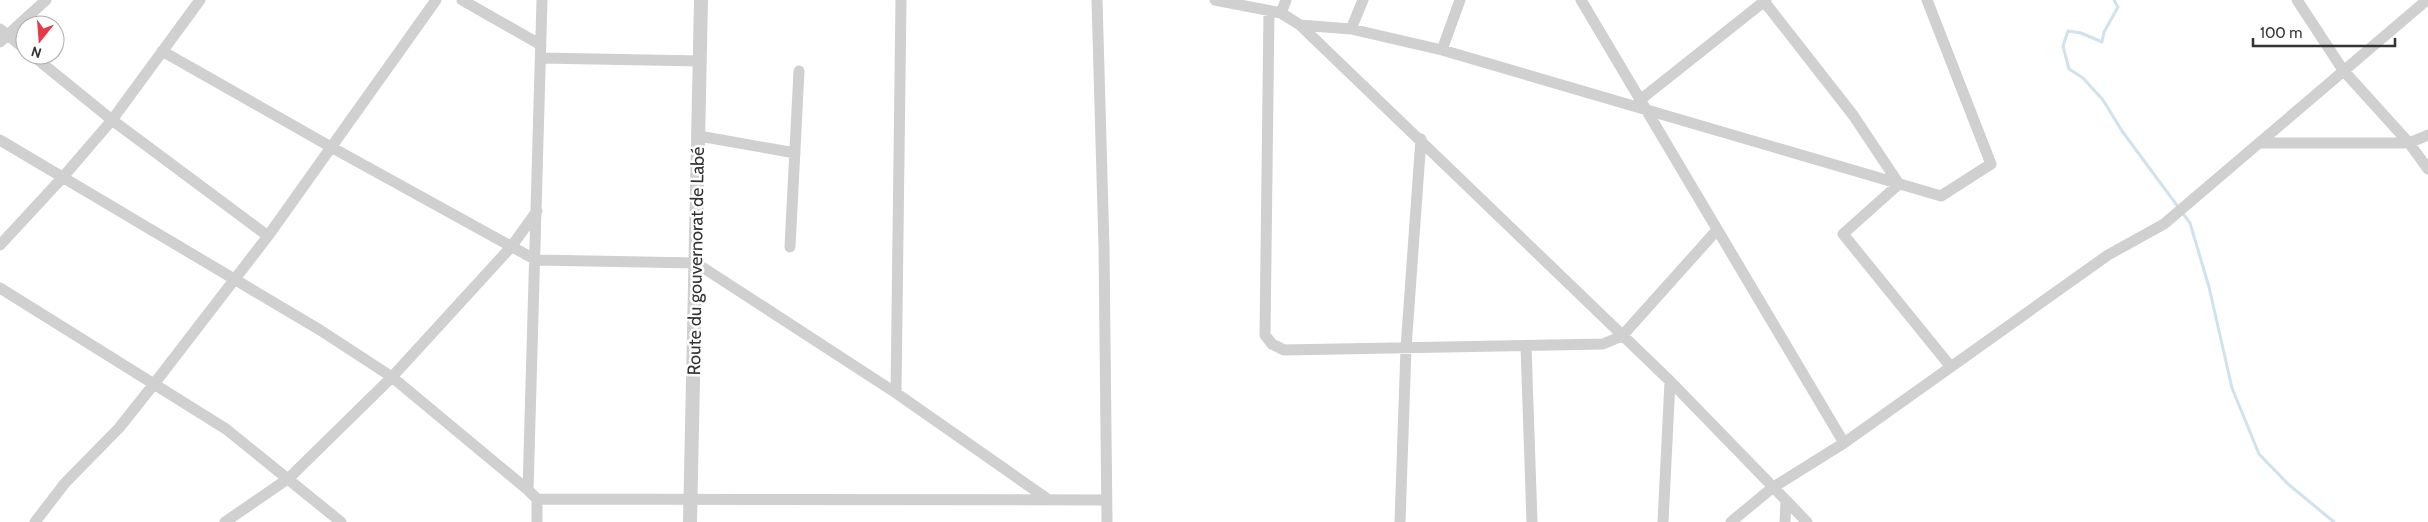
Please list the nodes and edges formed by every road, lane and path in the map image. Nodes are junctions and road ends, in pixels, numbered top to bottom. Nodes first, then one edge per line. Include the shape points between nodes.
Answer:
1 (46, 0) edge
2 (200, 0) edge
3 (436, 0) edge
4 (462, 0) edge
5 (542, 0) edge
6 (702, 0) edge
7 (901, 0) edge
8 (1097, 0) edge
9 (1215, 0) edge
10 (1286, 0) edge
11 (1363, 0) edge
12 (1460, 0) edge
13 (1581, 0) edge
14 (1764, 0) edge
15 (1927, 0) edge
16 (2297, 0) edge
17 (2427, 0) edge
18 (1269, 11) junction
19 (1281, 13) junction
20 (1300, 25) junction
21 (1351, 29) junction
22 (3, 35) edge
23 (15, 43) edge
24 (541, 45) junction
25 (1442, 50) junction
26 (162, 51) junction
27 (541, 58) junction
28 (701, 61) junction
29 (44, 65) edge
30 (2343, 70) junction
31 (799, 72) dead end
32 (1642, 104) junction
33 (112, 120) junction
34 (2428, 135) edge
35 (699, 136) junction
36 (0, 140) edge
37 (1421, 140) junction
38 (2259, 143) junction
39 (2409, 143) junction
40 (331, 147) junction
41 (795, 153) junction
42 (2428, 168) edge
43 (63, 177) junction
44 (1899, 184) junction
45 (537, 211) junction
46 (1716, 230) junction
47 (268, 236) junction
48 (0, 245) edge
49 (511, 247) junction
50 (790, 247) dead end
51 (536, 260) junction
52 (696, 263) junction
53 (234, 280) junction
54 (0, 288) edge
55 (1622, 336) junction
56 (1526, 346) junction
57 (1406, 348) junction
58 (1951, 367) junction
59 (392, 376) junction
60 (1670, 381) junction
61 (154, 384) junction
62 (896, 393) junction
63 (1844, 442) junction
64 (289, 478) junction
65 (1772, 488) junction
66 (528, 490) junction
67 (537, 499) junction
68 (692, 499) junction
69 (1049, 500) junction
70 (1106, 500) junction
71 (1786, 502) junction
72 (35, 522) edge
73 (225, 522) edge
74 (341, 522) edge
75 (537, 522) edge
76 (690, 522) edge
77 (1106, 522) edge
78 (1400, 522) edge
79 (1532, 522) edge
80 (1664, 522) edge
81 (1731, 522) edge
82 (1785, 522) edge
83 (1807, 522) edge

1 - 22 street
2 - 26 street
3 - 40 street
4 - 24 street
5 - 24 street
6 - 28 street, Route du gouvernorat de Labé
7 - 62 street
8 - 70 street via 1104,247
9 - 18 street
10 - 19 street
11 - 21 street
12 - 25 street
13 - 32 street
14 - 32 street
14 - 44 street via 1853,116
15 - 44 street via 1991,164 1941,196
16 - 30 street
17 - 30 street
18 - 19 street
18 - 57 street via 1265,335 1272,344 1284,350
19 - 20 street
20 - 21 street
20 - 37 street
21 - 25 street
22 - 23 street
24 - 27 street
25 - 32 street
26 - 33 street
26 - 40 street
27 - 28 street
27 - 45 street
28 - 35 street, Route du gouvernorat de Labé
29 - 33 street
30 - 38 street
30 - 39 street
31 - 41 street
32 - 44 street
32 - 46 street
33 - 43 street
33 - 47 street
34 - 39 street
35 - 41 street
35 - 52 street, Route du gouvernorat de Labé
36 - 43 street
37 - 55 street
37 - 57 street
38 - 39 street
38 - 58 street via 2164,224 2108,255
39 - 42 street
40 - 47 street
40 - 49 street
41 - 50 street
43 - 48 street
43 - 53 street
44 - 58 street via 1843,234
45 - 49 street
45 - 51 street
46 - 55 street
46 - 63 street
47 - 53 street
49 - 51 street
49 - 59 street
51 - 52 street
51 - 66 street
52 - 62 street
52 - 68 street, Route du gouvernorat de Labé
53 - 59 street
53 - 61 street
54 - 61 street
55 - 56 street via 1603,344
55 - 60 street
56 - 57 street
56 - 79 street
57 - 78 street
58 - 63 street
59 - 64 street
59 - 66 street
60 - 65 street
60 - 80 street
61 - 64 street via 226,429
61 - 72 street via 119,428 65,483
62 - 69 street
63 - 65 street
64 - 73 street
64 - 74 street
65 - 71 street
65 - 81 street
66 - 67 street
67 - 68 street
67 - 75 street
68 - 69 street
68 - 76 street, Route du gouvernorat de Labé
69 - 70 street
70 - 77 street
71 - 82 street
71 - 83 street

